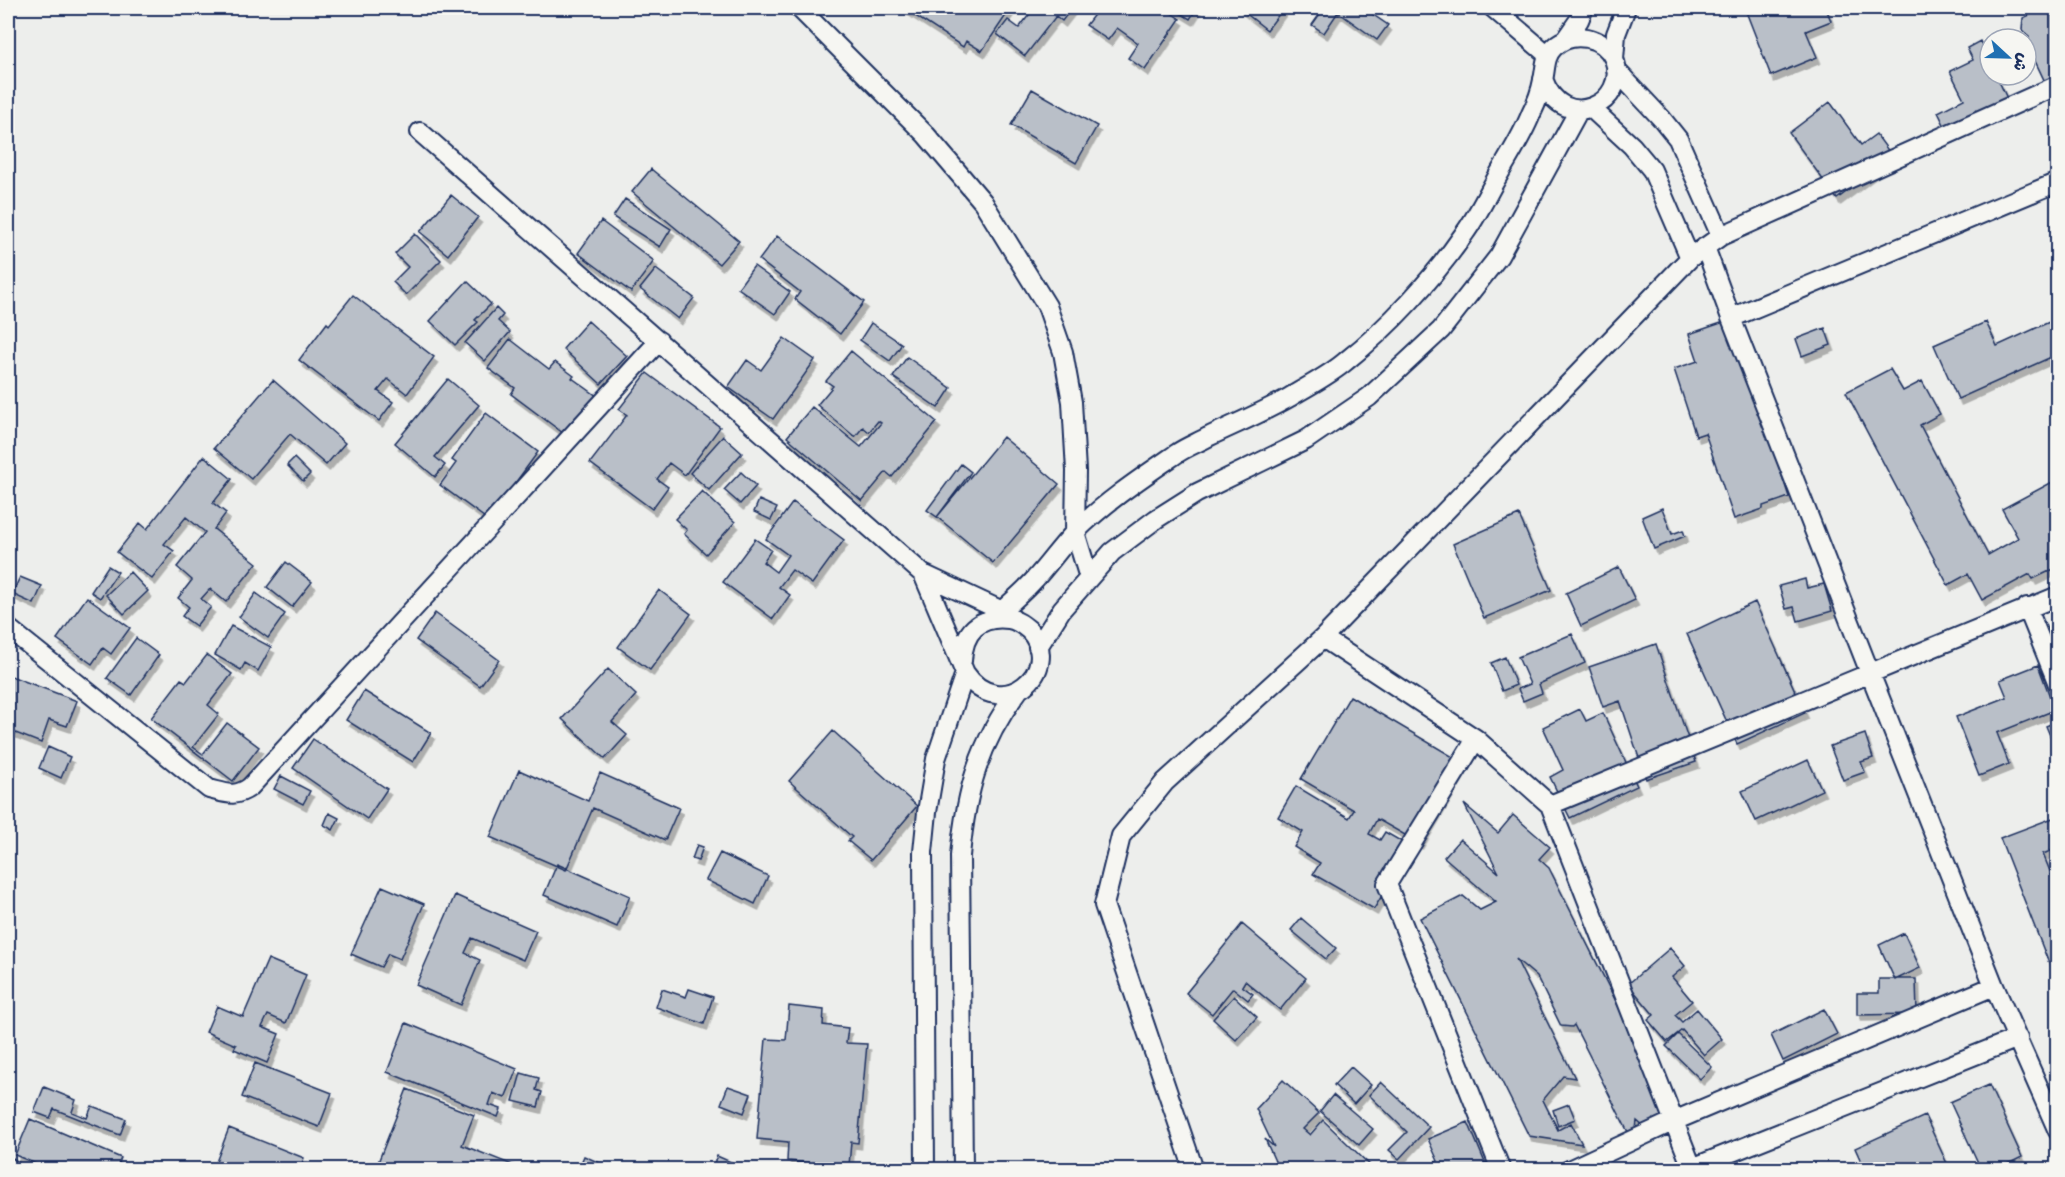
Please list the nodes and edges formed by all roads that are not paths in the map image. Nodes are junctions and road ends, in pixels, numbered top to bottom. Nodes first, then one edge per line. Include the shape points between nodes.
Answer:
1 (799, 8) edge
2 (1493, 8) edge
3 (1584, 8) edge
4 (1626, 8) edge
5 (1565, 40) junction
6 (1548, 55) junction
7 (1615, 65) junction
8 (1544, 79) junction
9 (2058, 85) edge
10 (1585, 109) junction
11 (420, 132) dead end
12 (2058, 182) edge
13 (1713, 242) junction
14 (1690, 258) junction
15 (1731, 318) junction
16 (659, 341) junction
17 (1075, 532) junction
18 (923, 574) junction
19 (1089, 578) junction
20 (2058, 596) edge
21 (2027, 607) junction
22 (1003, 616) junction
23 (8, 628) edge
24 (1323, 638) junction
25 (1038, 647) junction
26 (963, 667) junction
27 (1869, 673) junction
28 (2058, 684) edge
29 (1018, 691) junction
30 (1476, 739) junction
31 (1550, 805) junction
32 (1994, 986) junction
33 (2018, 1038) junction
34 (1674, 1121) junction
35 (2058, 1131) edge
36 (8, 1167) edge
37 (1691, 1169) edge
38 (12, 1170) edge
39 (925, 1170) edge
40 (963, 1170) edge
41 (1194, 1170) edge
42 (1502, 1170) edge
43 (1569, 1170) edge

1 - 17 street via 926,135 983,202 1047,306 1072,402
2 - 6 street
3 - 5 street
4 - 7 street via 1616,34
5 - 6 street
5 - 7 street via 1576,37 1599,42
6 - 8 street
7 - 10 street via 1610,93 1602,102
7 - 13 street via 1678,139
8 - 10 street via 1556,101 1566,107
8 - 17 street via 1517,142 1464,234 1411,300 1345,362 1289,397 1179,452 1109,501
9 - 13 street
10 - 14 street via 1632,146 1652,170
10 - 19 street via 1499,256 1442,330 1369,397 1306,440 1197,493 1112,552
11 - 16 street
12 - 15 street
13 - 14 street
13 - 15 street
14 - 24 street
15 - 27 street
16 - 18 street
16 - 23 street via 241,793 208,789
17 - 19 street
17 - 22 street
18 - 22 street
18 - 26 street
19 - 25 street via 1062,609
20 - 21 street
21 - 27 street
21 - 28 street
22 - 25 street via 1024,625
22 - 26 street via 984,621 966,638
24 - 30 street
24 - 41 street via 1165,782 1121,836 1104,905
25 - 29 street via 1036,672
26 - 29 street via 982,691 1000,695
26 - 39 street via 936,759 923,852
27 - 31 street
27 - 32 street
29 - 40 street via 986,740 963,816
30 - 31 street
30 - 42 street via 1387,884
31 - 34 street
32 - 33 street
32 - 34 street
33 - 35 street
33 - 37 street
34 - 37 street
34 - 43 street
36 - 38 street

